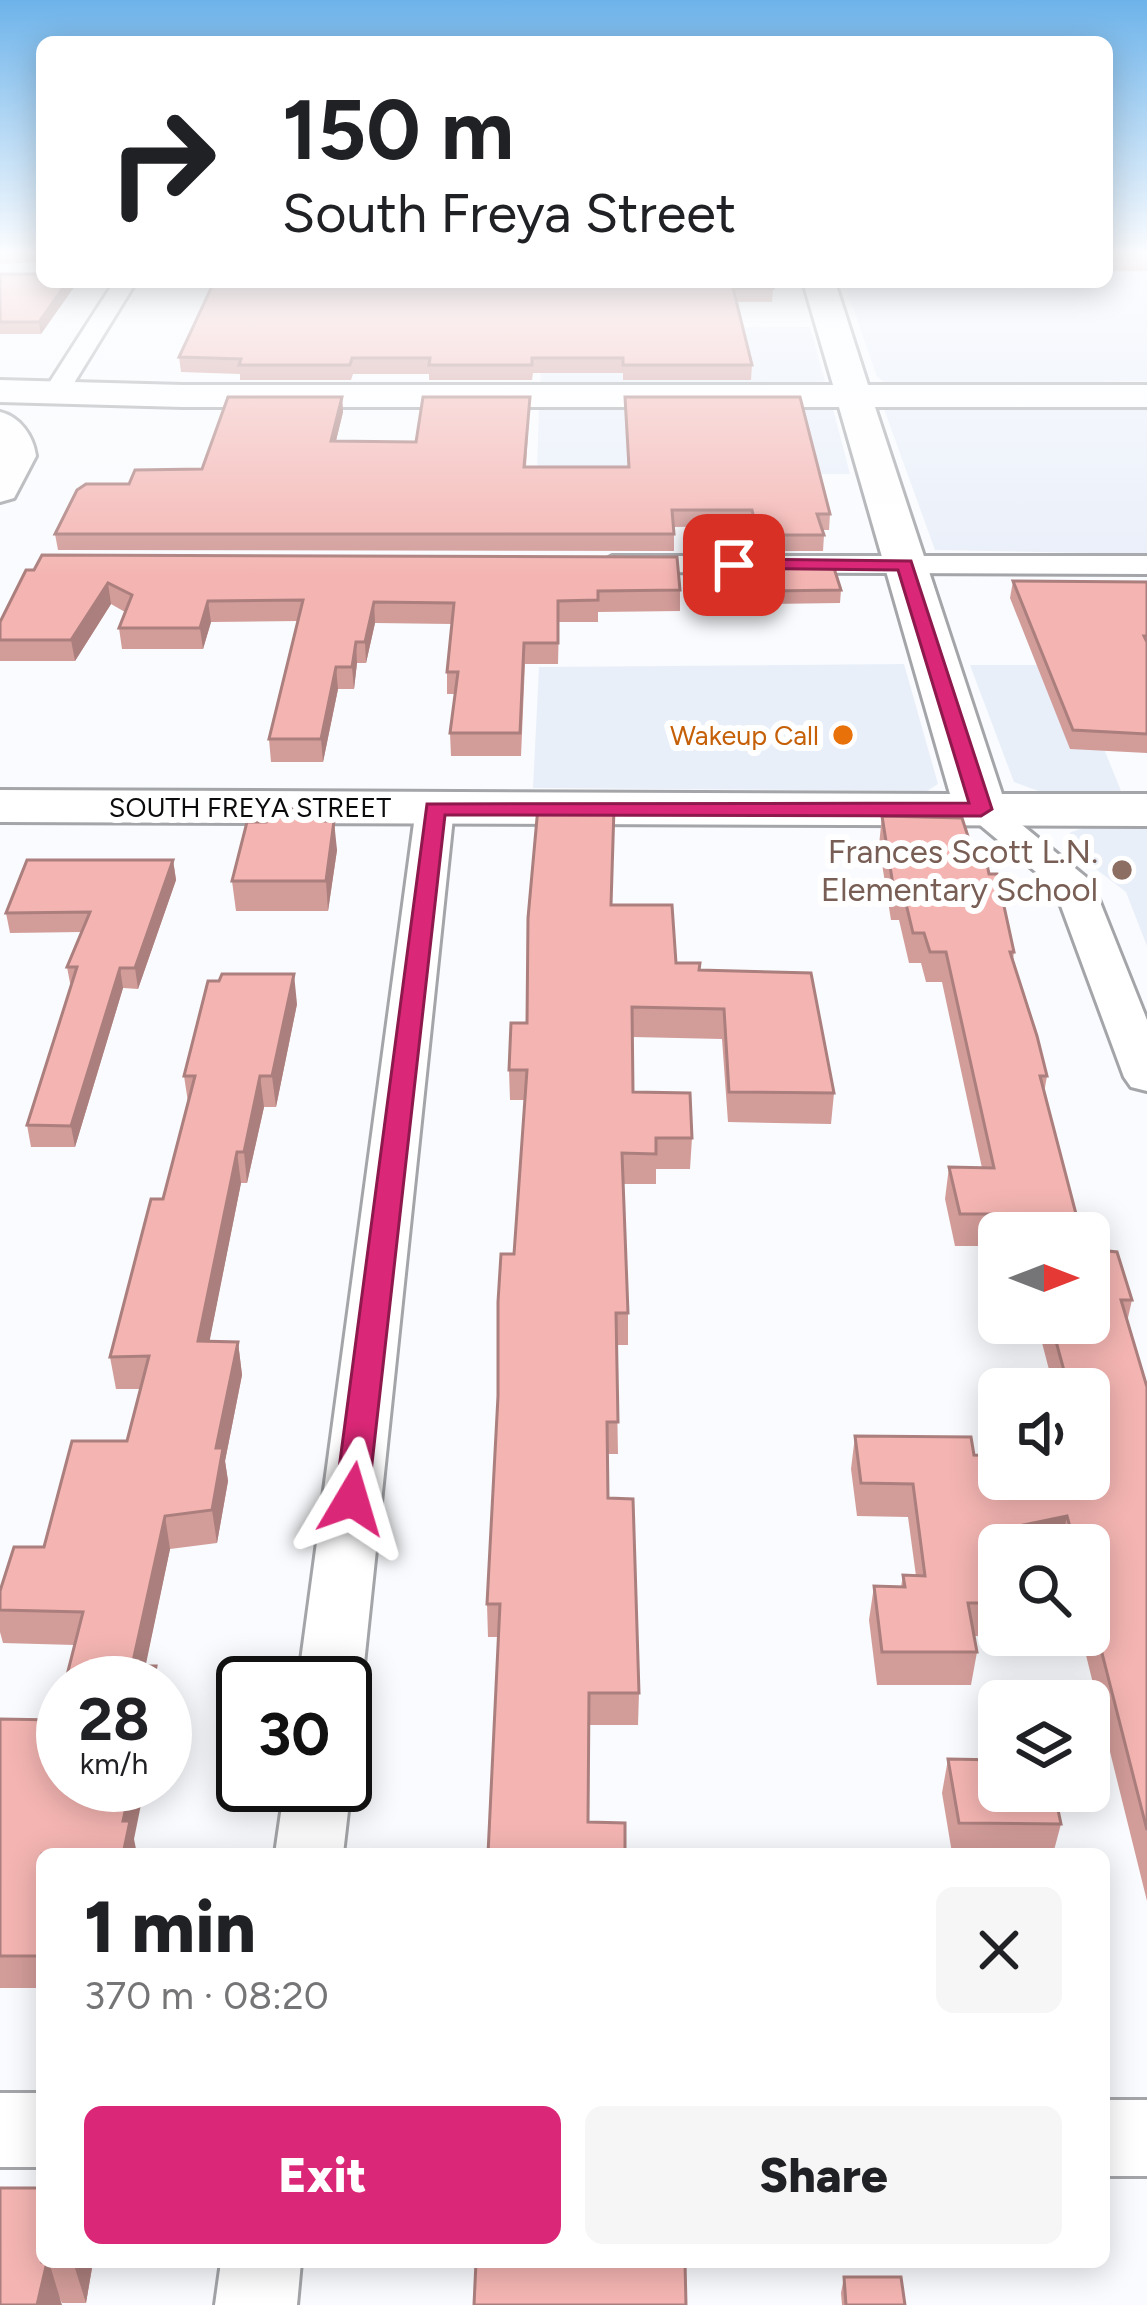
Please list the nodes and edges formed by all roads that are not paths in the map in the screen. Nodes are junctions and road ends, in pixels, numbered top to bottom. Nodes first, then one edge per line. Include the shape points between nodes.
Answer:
1 (76, 362) edge
2 (843, 362) edge
3 (0, 391) edge
4 (57, 392) junction
5 (183, 396) junction
6 (853, 396) junction
7 (1147, 397) edge
8 (0, 423) edge
9 (0, 490) edge
10 (588, 565) edge
11 (905, 565) junction
12 (1147, 565) edge
13 (15, 804) edge
14 (435, 808) junction
15 (981, 809) junction
16 (1147, 810) edge
17 (1147, 1077) edge
18 (333, 1656) edge
19 (314, 1812) edge
20 (310, 1848) edge
21 (0, 2130) edge
22 (36, 2130) edge
23 (1110, 2138) edge
24 (1147, 2138) edge
25 (260, 2268) edge
26 (256, 2305) edge

1 - 4 street
2 - 6 main road
3 - 4 main road
4 - 5 main road
5 - 6 main road
5 - 8 main road
6 - 7 main road
6 - 11 main road
8 - 9 main road via 15,440 18,460
10 - 11 street
11 - 12 street
11 - 15 main road
13 - 14 main road, SOUTH FREYA STREET
14 - 15 main road, SOUTH FREYA STREET
14 - 18 street
15 - 16 main road, SOUTH FREYA STREET
15 - 17 street via 1072,882
19 - 20 street
21 - 22 street
23 - 24 street
25 - 26 street

